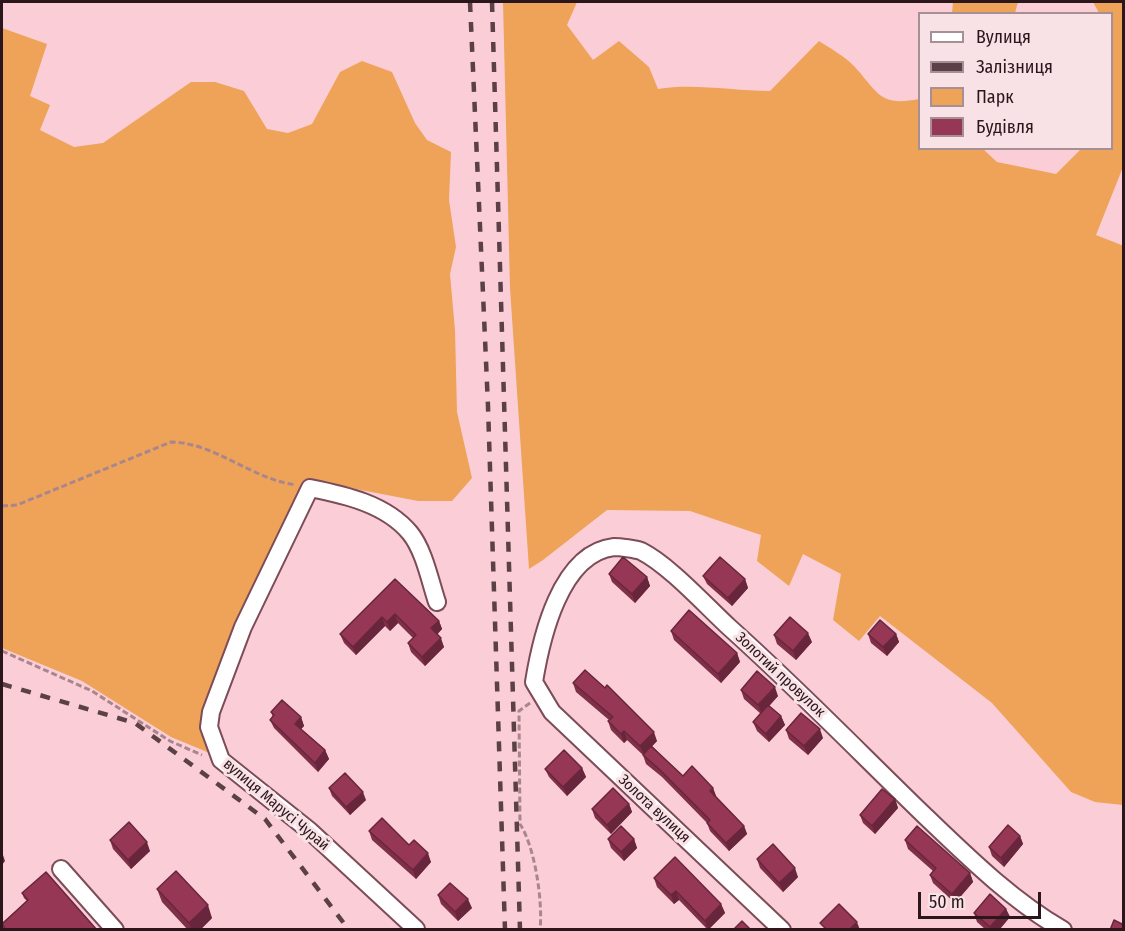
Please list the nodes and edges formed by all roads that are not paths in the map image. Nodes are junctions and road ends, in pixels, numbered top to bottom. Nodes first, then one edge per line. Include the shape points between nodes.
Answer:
1 (437, 602) dead end
2 (538, 689) joint
3 (61, 869) dead end
4 (416, 929) edge
5 (115, 930) edge
6 (782, 930) edge
7 (1063, 930) edge

1 - 4 street, вулиця Марусі Чурай via 416,543 397,521 358,499 310,488 243,627 209,727 221,760 309,831
2 - 6 street, Золота вулиця via 552,712
2 - 7 street, Золотий провулок via 540,644 571,573 588,555 614,547 640,551 762,656 987,875
3 - 5 street

